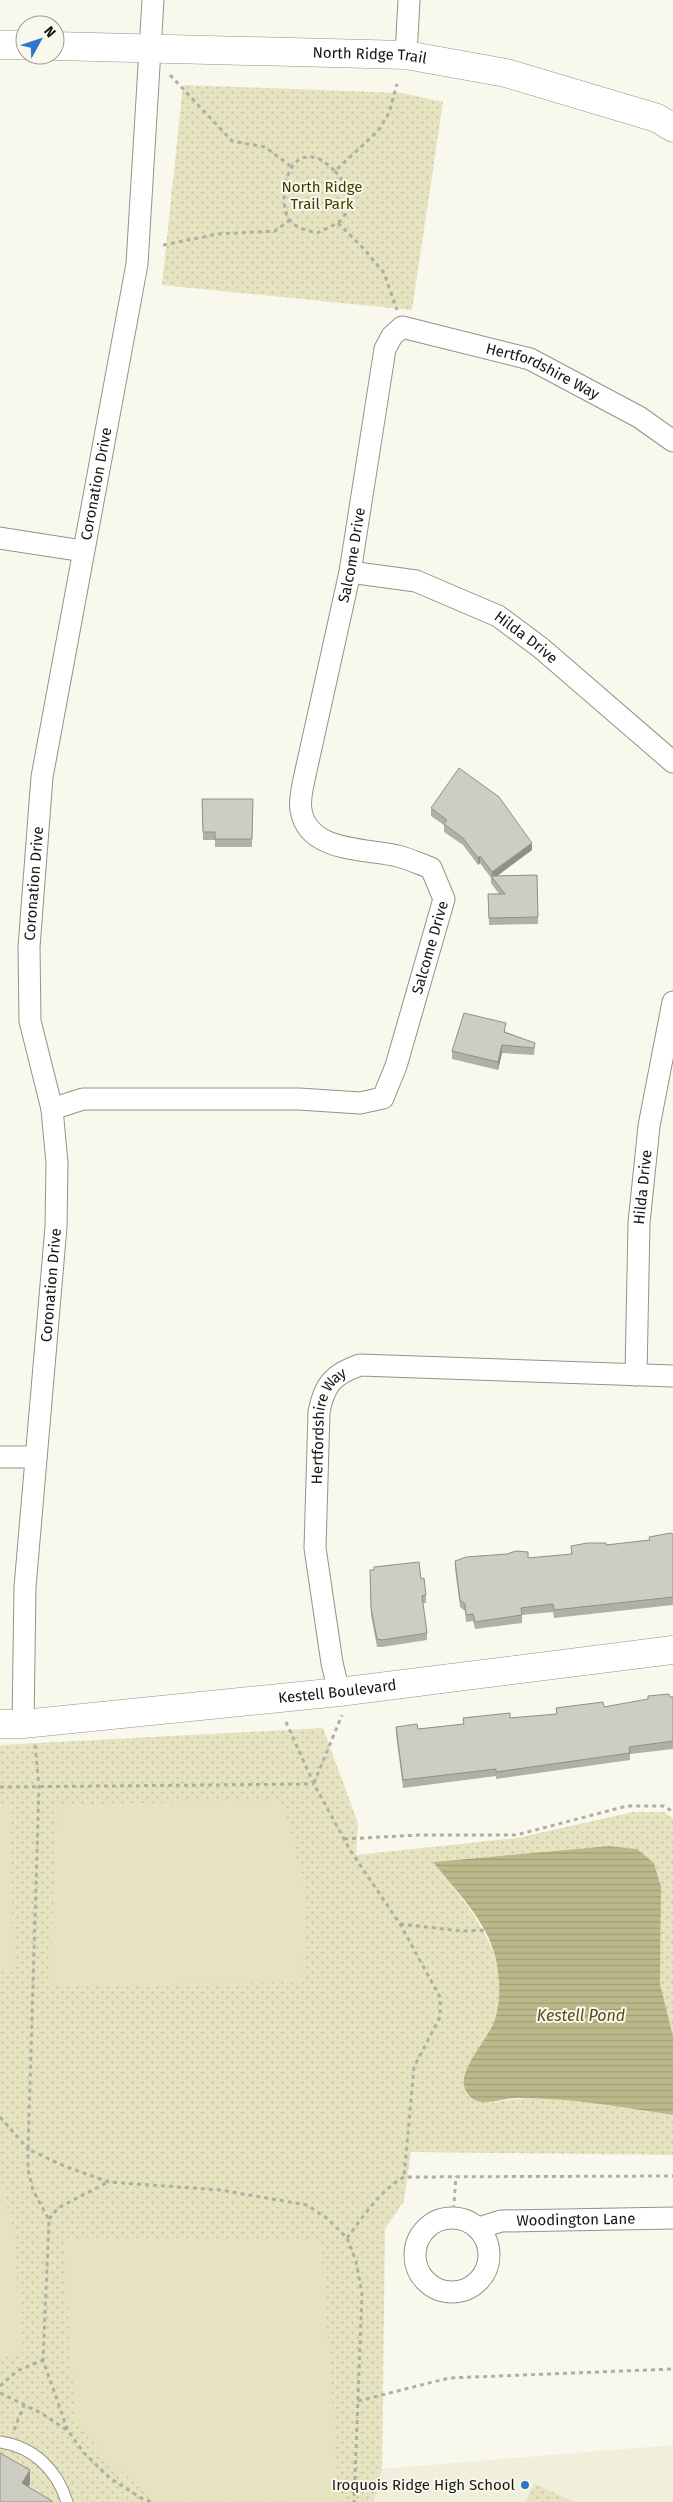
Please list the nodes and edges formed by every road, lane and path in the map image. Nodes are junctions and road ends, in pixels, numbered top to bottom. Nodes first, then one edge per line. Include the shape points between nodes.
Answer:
1 (153, 0) edge
2 (409, 0) edge
3 (0, 45) edge
4 (15, 45) edge
5 (65, 46) edge
6 (149, 49) junction
7 (406, 55) junction
8 (170, 75) dead end
9 (397, 84) dead end
10 (673, 128) edge
11 (292, 167) junction
12 (335, 171) junction
13 (290, 220) junction
14 (338, 223) junction
15 (163, 245) dead end
16 (402, 327) junction
17 (673, 440) edge
18 (0, 538) edge
19 (83, 551) junction
20 (350, 572) junction
21 (673, 762) edge
22 (673, 1002) edge
23 (52, 1109) junction
24 (636, 1375) junction
25 (673, 1376) edge
26 (0, 1456) edge
27 (36, 1457) junction
28 (673, 1650) edge
29 (340, 1704) junction
30 (286, 1722) dead end
31 (19, 1729) edge
32 (314, 1784) junction
33 (39, 1787) junction
34 (0, 1788) edge
35 (673, 1812) edge
36 (344, 1839) junction
37 (400, 1924) junction
38 (488, 1930) dead end
39 (0, 2117) edge
40 (28, 2149) junction
41 (456, 2176) junction
42 (673, 2176) edge
43 (404, 2177) junction
44 (109, 2182) junction
45 (453, 2217) junction
46 (673, 2218) edge
47 (49, 2220) junction
48 (479, 2228) junction
49 (347, 2238) junction
50 (43, 2360) junction
51 (673, 2369) edge
52 (0, 2386) edge
53 (0, 2393) edge
54 (358, 2401) junction
55 (24, 2405) junction
56 (68, 2431) junction
57 (4, 2443) edge
58 (67, 2502) edge
59 (152, 2502) edge
60 (354, 2502) edge

1 - 6 street, Coronation Drive
2 - 7 street
3 - 4 street
5 - 6 street, North Ridge Trail
6 - 7 street, North Ridge Trail
6 - 19 street, Coronation Drive via 137,264
7 - 10 street, North Ridge Trail via 506,73 657,118
8 - 11 path via 232,141 265,147
9 - 12 path via 389,113 378,131
11 - 12 path via 303,157 312,157
11 - 13 path via 285,190 285,208
12 - 14 path via 349,189 350,200 350,209
13 - 14 path via 298,227 317,232
13 - 15 path via 275,231 218,234
14 - 16 path via 384,274
16 - 17 street, Hertfordshire Way via 530,359 639,417
16 - 20 street, Salcome Drive via 392,336 386,349
18 - 19 street
19 - 23 street, Coronation Drive via 42,777 29,947 30,1021
20 - 21 street, Hilda Drive via 416,582 498,616 541,648
20 - 23 street, Salcome Drive via 304,775 301,809 306,826 322,839 341,846 398,856 431,868 444,900 396,1066 383,1098 360,1103 299,1099 83,1098
22 - 24 street, Hilda Drive via 649,1126 639,1223
23 - 27 street, Coronation Drive via 58,1163 56,1227
24 - 25 street, Hertfordshire Way
24 - 29 street, Hertfordshire Way via 360,1366 342,1371 323,1390 319,1412 315,1548
26 - 27 street
27 - 31 street, Coronation Drive via 25,1587
28 - 29 street, Kestell Boulevard
29 - 31 street, Kestell Boulevard
29 - 32 path
30 - 32 path
31 - 33 path
32 - 33 path
32 - 36 path
33 - 34 path
33 - 40 path
35 - 36 path via 664,1806 627,1806 516,1835 419,1834
36 - 37 path
37 - 38 path via 462,1931
37 - 43 path via 440,1997 440,2017 414,2067
39 - 40 path
40 - 44 path
40 - 47 path via 28,2170 33,2190
41 - 42 path
41 - 43 path
41 - 45 path
43 - 49 path via 386,2189
44 - 47 path via 58,2208
44 - 49 path via 220,2190 307,2205 328,2219
45 - 48 street via 462,2218
45 - 48 street via 429,2226 420,2235 416,2247 415,2260 419,2272 438,2290 463,2291 484,2276 490,2251
46 - 48 street, Woodington Lane via 501,2221
47 - 50 path
49 - 54 path via 356,2261 362,2294
50 - 52 path via 17,2371
50 - 56 path
51 - 54 path via 449,2378
53 - 55 path
54 - 60 path
55 - 56 path
55 - 57 path
56 - 59 path via 84,2453 110,2478
57 - 58 lane via 28,2451 56,2474

